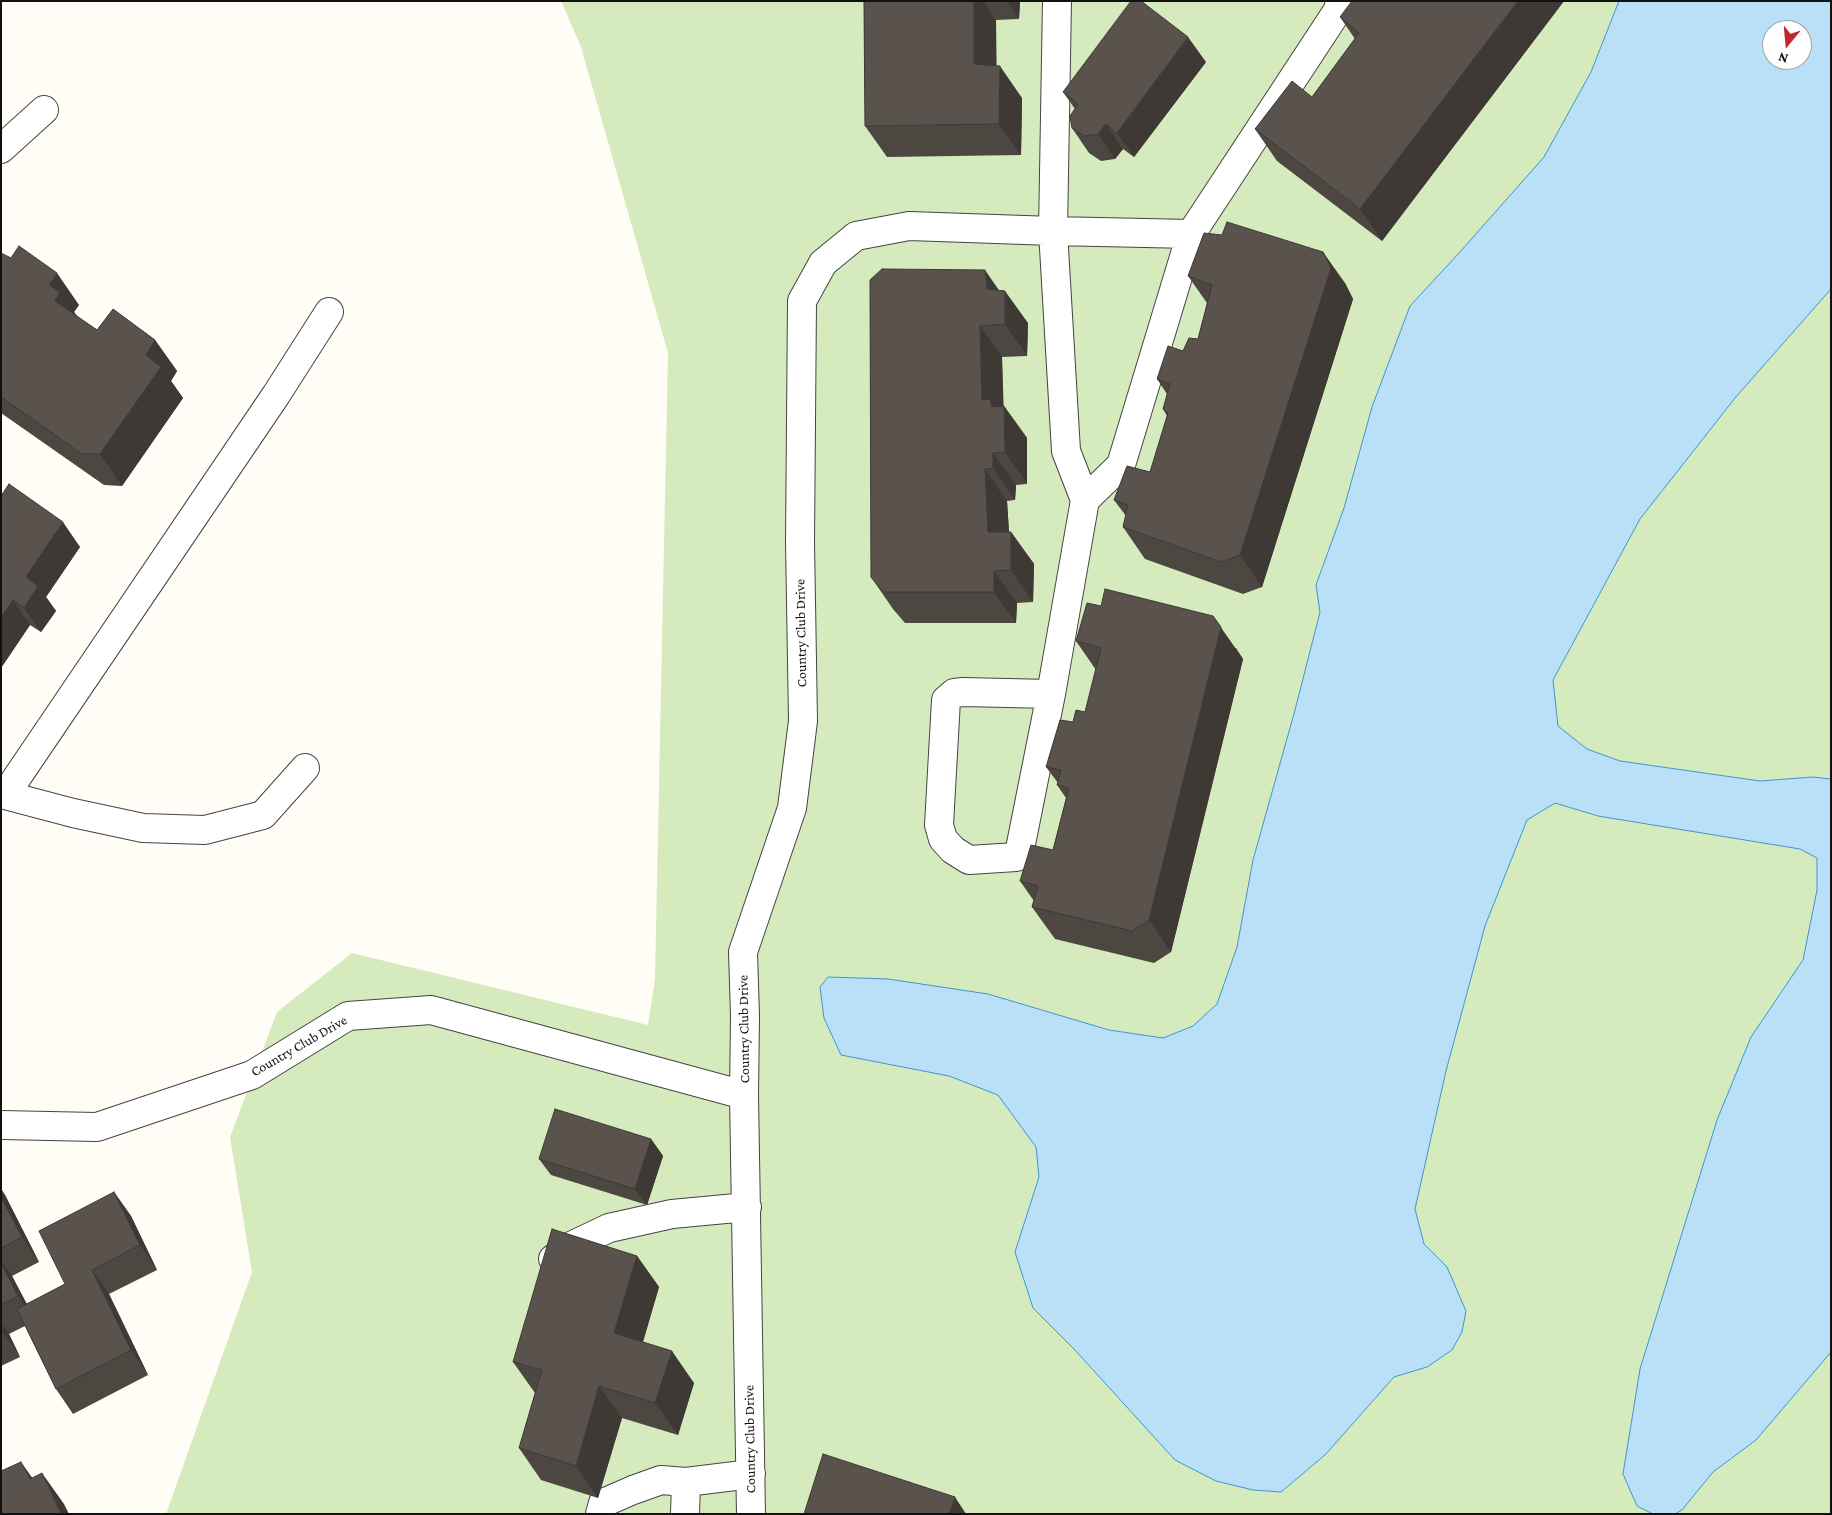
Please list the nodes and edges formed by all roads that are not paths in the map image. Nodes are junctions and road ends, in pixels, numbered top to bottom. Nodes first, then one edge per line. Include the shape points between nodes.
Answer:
1 (1057, 1) edge
2 (1338, 1) edge
3 (44, 110) dead end
4 (1, 149) edge
5 (1053, 232) junction
6 (1191, 234) junction
7 (329, 312) dead end
8 (1085, 500) junction
9 (1052, 694) junction
10 (304, 768) dead end
11 (744, 1095) junction
12 (1, 1125) edge
13 (746, 1207) junction
14 (546, 1280) edge
15 (751, 1474) junction
16 (686, 1482) junction
17 (600, 1514) edge
18 (685, 1514) edge
19 (752, 1514) edge

1 - 5 street
2 - 6 street via 1340,7
3 - 4 street
5 - 6 street, Country Club Drive
5 - 8 street via 1066,451
5 - 11 street, Country Club Drive via 908,226 856,236 823,263 802,300 800,542 803,721 792,808 743,952
6 - 8 street via 1121,465
7 - 10 street via 5,795 143,828 205,830 263,815
8 - 9 street
9 - 9 street via 1016,857 970,860 942,839 939,825 946,700 954,693 962,692
11 - 12 street, Country Club Drive via 431,1010 348,1016 252,1075 97,1128
11 - 13 street, Country Club Drive
13 - 14 street via 672,1214 609,1228 571,1246 550,1261
13 - 15 street, Country Club Drive
15 - 16 street
15 - 19 street, Country Club Drive
16 - 17 street via 661,1480 633,1490 603,1503
16 - 18 street

